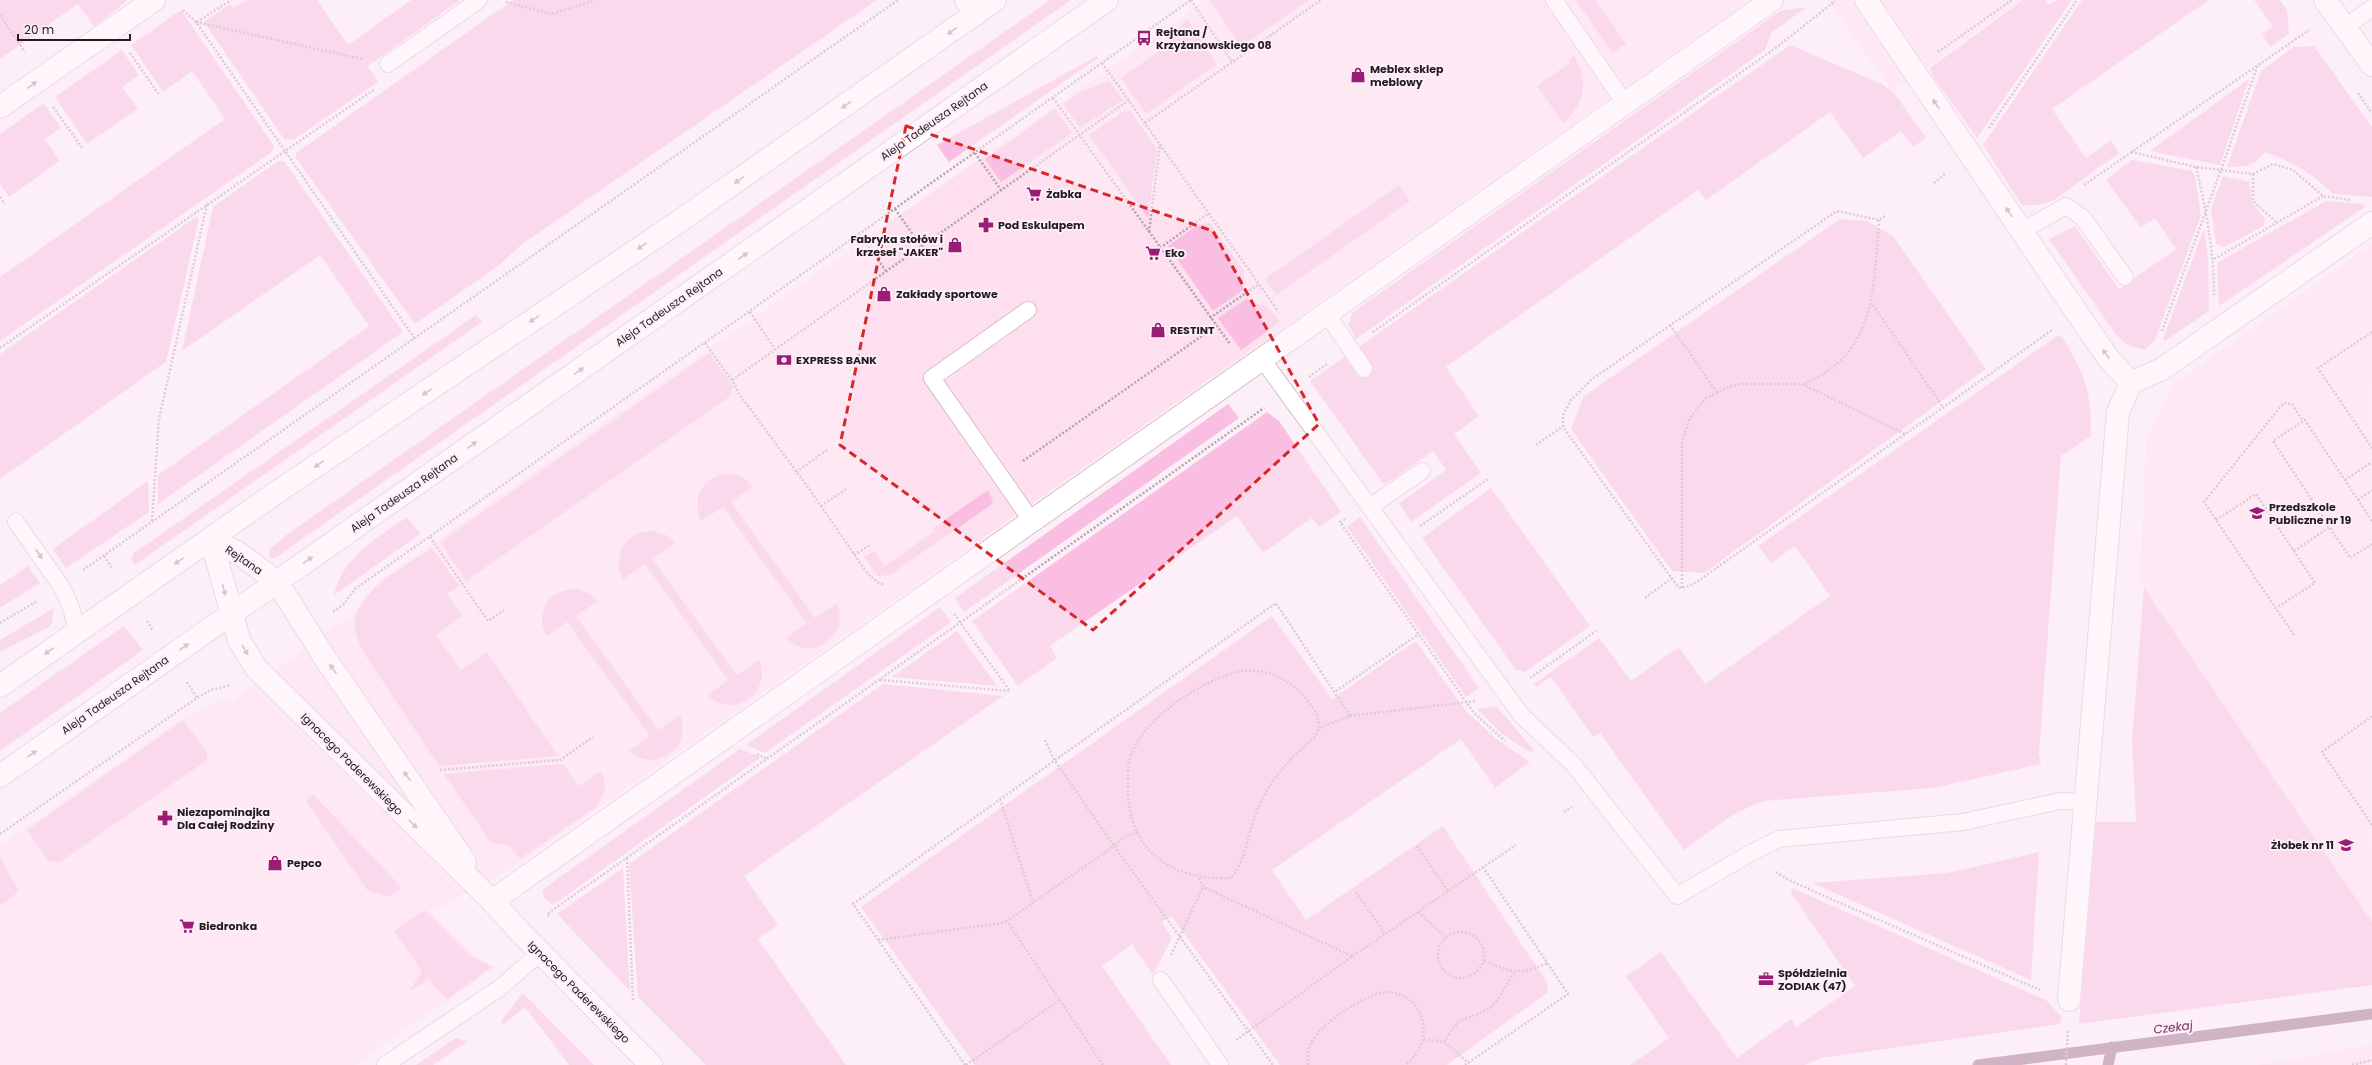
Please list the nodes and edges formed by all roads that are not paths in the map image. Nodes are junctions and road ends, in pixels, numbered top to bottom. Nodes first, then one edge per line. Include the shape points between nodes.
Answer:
1 (154, 0) edge
2 (479, 0) edge
3 (995, 0) edge
4 (1107, 0) edge
5 (1554, 0) edge
6 (1772, 0) edge
7 (1866, 0) edge
8 (2325, 0) edge
9 (971, 7) edge
10 (2372, 8) edge
11 (2344, 27) junction
12 (388, 64) road end
13 (2372, 65) edge
14 (1624, 102) junction
15 (0, 107) edge
16 (2372, 222) edge
17 (2022, 232) junction
18 (2125, 277) dead end
19 (1028, 310) dead end
20 (1327, 314) junction
21 (1255, 364) junction
22 (1364, 369) dead end
23 (2131, 384) junction
24 (1422, 471) dead end
25 (1370, 507) junction
26 (1031, 520) junction
27 (16, 522) dead end
28 (211, 539) junction
29 (277, 582) junction
30 (231, 614) junction
31 (77, 632) junction
32 (0, 686) edge
33 (0, 776) edge
34 (2084, 802) junction
35 (492, 900) junction
36 (540, 953) junction
37 (1161, 980) road end
38 (2069, 1000) road end
39 (1217, 1060) edge
40 (385, 1065) edge
41 (651, 1065) edge

15 -> 1 street
2 - 12 lane
3 - 9 street
29 -> 4 street, Aleja Tadeusza Rejtana
5 - 14 lane
6 - 14 street
17 -> 7 street
8 - 11 street
9 -> 28 street via 674,224
10 - 11 lane
11 - 13 street
14 - 20 street
16 - 23 street via 2162,369
17 - 18 lane via 2066,206 2083,218
23 -> 17 street via 2109,359
19 - 26 lane via 932,378
20 - 21 street
20 - 22 lane
21 - 25 lane via 1287,392
21 - 26 street
23 - 34 street via 2118,412
24 - 25 lane
25 - 34 lane via 1522,716 1573,764 1677,896 1779,839 1963,822 2060,801
26 - 35 street
27 -> 31 lane via 61,586 71,606
28 - 29 street, Rejtana via 240,554
28 -> 30 street
28 -> 31 street
29 - 30 street, Aleja Tadeusza Rejtana
35 -> 29 street, Ignacego Paderewskiego via 325,658
33 -> 30 street, Aleja Tadeusza Rejtana
30 -> 35 street, Ignacego Paderewskiego via 239,640 256,668
31 -> 32 street
34 - 38 street
35 - 36 street, Ignacego Paderewskiego
36 - 40 lane via 501,987
36 - 41 street, Ignacego Paderewskiego
37 - 39 lane

